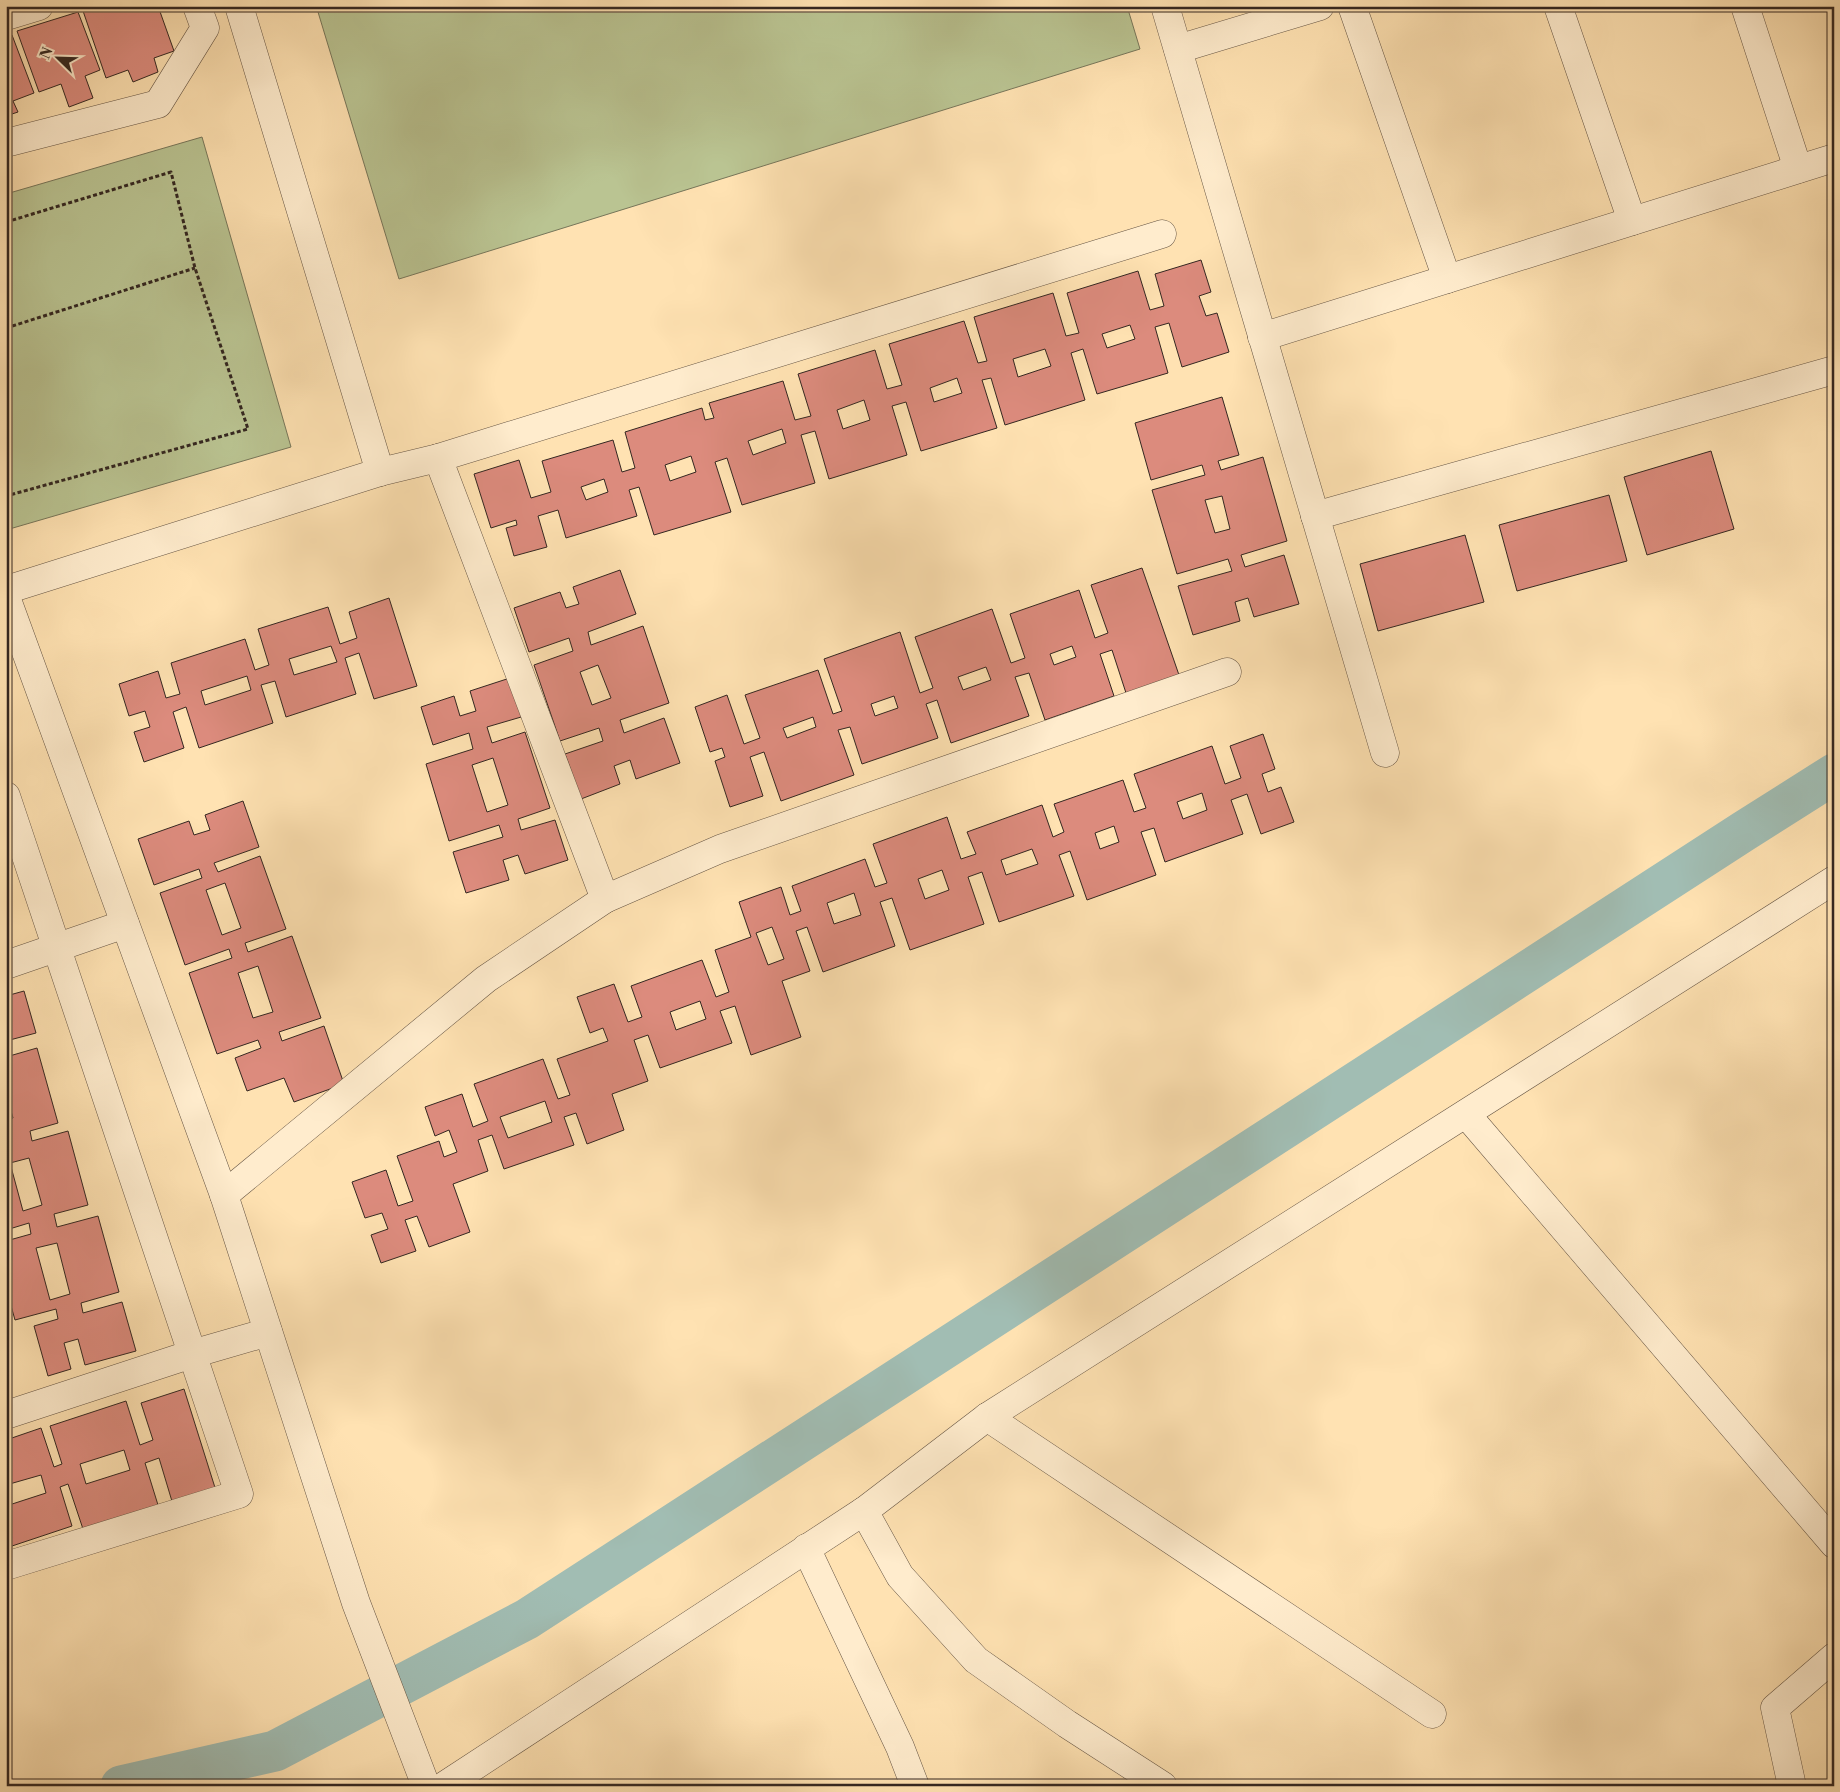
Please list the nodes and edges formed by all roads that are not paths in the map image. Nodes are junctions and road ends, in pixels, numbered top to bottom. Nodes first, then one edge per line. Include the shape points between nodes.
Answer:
1 (39, 6) edge
2 (197, 6) edge
3 (239, 6) edge
4 (1165, 6) edge
5 (1320, 6) edge
6 (1352, 6) edge
7 (1558, 6) edge
8 (1744, 6) edge
9 (6, 16) edge
10 (1178, 49) junction
11 (6, 143) edge
12 (1834, 158) edge
13 (1798, 169) junction
14 (1632, 221) junction
15 (1162, 234) dead end
16 (1447, 279) junction
17 (1262, 337) junction
18 (1834, 370) edge
19 (438, 458) junction
20 (380, 472) junction
21 (1315, 516) junction
22 (6, 590) edge
23 (6, 597) edge
24 (1228, 672) dead end
25 (1385, 754) dead end
26 (6, 796) edge
27 (12, 826) edge
28 (1834, 880) edge
29 (605, 899) junction
30 (125, 924) junction
31 (58, 948) junction
32 (6, 965) edge
33 (1466, 1114) junction
34 (224, 1195) junction
35 (268, 1332) junction
36 (192, 1354) junction
37 (8, 1409) edge
38 (987, 1417) junction
39 (864, 1511) junction
40 (1834, 1544) edge
41 (806, 1548) junction
42 (6, 1566) edge
43 (1834, 1657) edge
44 (1432, 1714) dead end
45 (426, 1786) edge
46 (444, 1786) edge
47 (915, 1786) edge
48 (1163, 1786) edge
49 (1792, 1786) edge

1 - 9 street
2 - 11 street via 205,28 158,104
3 - 20 street
4 - 10 street
5 - 10 street
6 - 16 street
7 - 14 street
8 - 13 street
10 - 17 street
12 - 13 street
13 - 14 street
14 - 16 street
15 - 19 street
16 - 17 street
17 - 21 street
18 - 21 street
19 - 20 street
19 - 29 street
20 - 22 street
21 - 25 street
23 - 30 street
24 - 29 street via 720,849
26 - 27 street
27 - 31 street
28 - 33 street
29 - 34 street via 486,979
30 - 31 street
30 - 34 street
31 - 32 street
31 - 36 street
33 - 38 street
33 - 40 street
34 - 35 street
35 - 36 street
35 - 45 street via 356,1603
36 - 37 street
36 - 42 street via 239,1494
38 - 39 street
38 - 44 street
39 - 41 street
39 - 48 street via 900,1576 976,1660
41 - 46 street
41 - 47 street via 900,1747
43 - 49 street via 1775,1708

